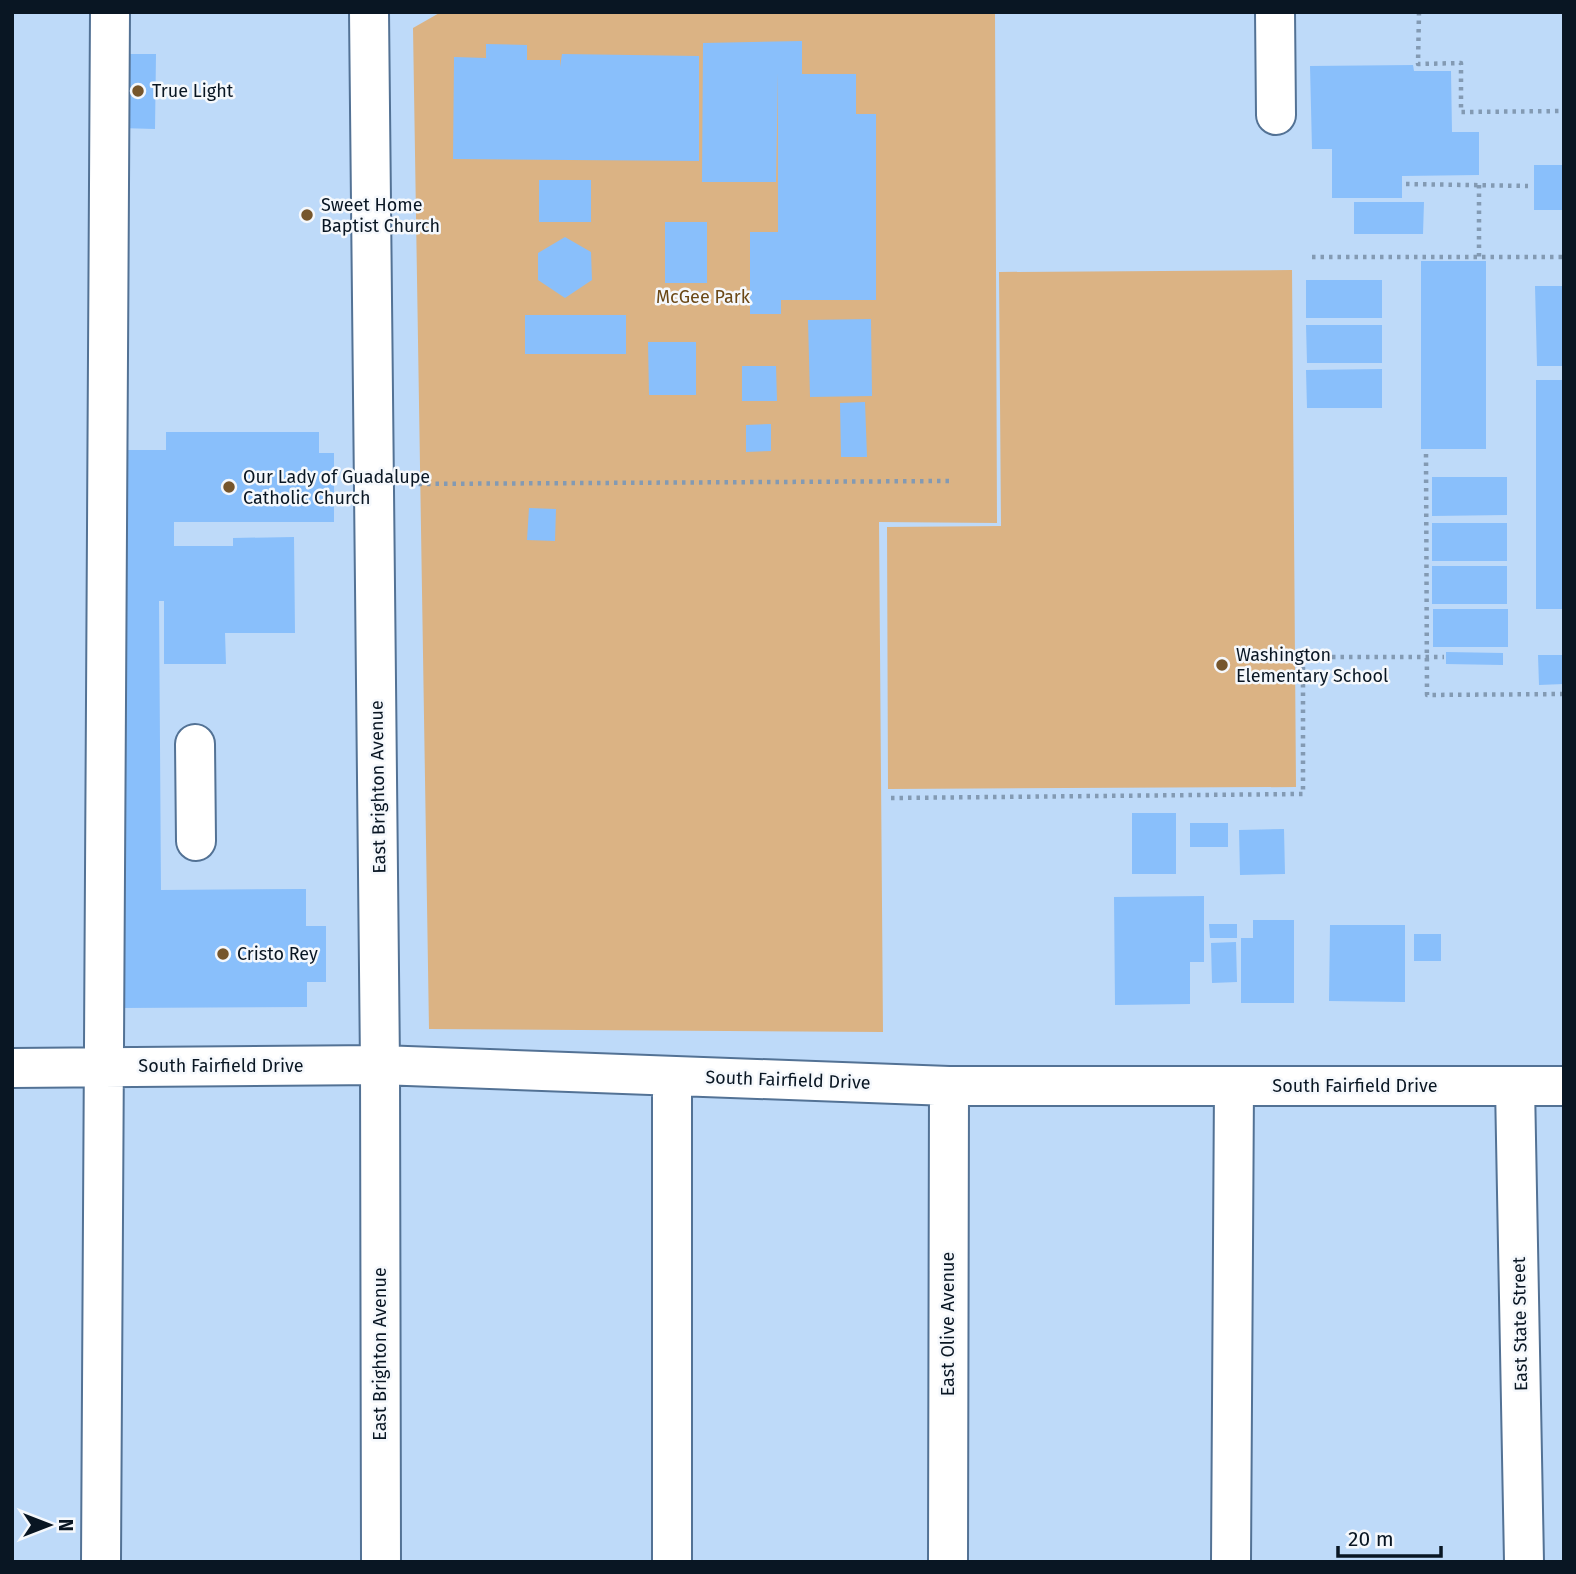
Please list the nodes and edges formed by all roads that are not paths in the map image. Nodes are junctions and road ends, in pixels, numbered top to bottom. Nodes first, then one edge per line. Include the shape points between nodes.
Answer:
1 (110, 12) edge
2 (369, 12) edge
3 (1275, 12) edge
4 (1276, 116) dead end
5 (195, 744) dead end
6 (195, 841) dead end
7 (380, 1065) junction
8 (105, 1067) junction
9 (12, 1068) edge
10 (672, 1076) junction
11 (949, 1086) junction
12 (1234, 1086) junction
13 (1516, 1086) junction
14 (1564, 1086) edge
15 (101, 1562) edge
16 (381, 1562) edge
17 (672, 1562) edge
18 (948, 1562) edge
19 (1231, 1562) edge
20 (1524, 1562) edge

1 - 8 street
2 - 7 street, East Brighton Avenue
3 - 4 street
5 - 6 street
7 - 8 street, South Fairfield Drive
7 - 10 street, South Fairfield Drive
7 - 16 street, East Brighton Avenue
8 - 9 street, South Fairfield Drive
8 - 15 street
10 - 11 street, South Fairfield Drive
10 - 17 street
11 - 12 street, South Fairfield Drive
11 - 18 street, East Olive Avenue
12 - 13 street, South Fairfield Drive
12 - 19 street
13 - 14 street, South Fairfield Drive
13 - 20 street, East State Street

